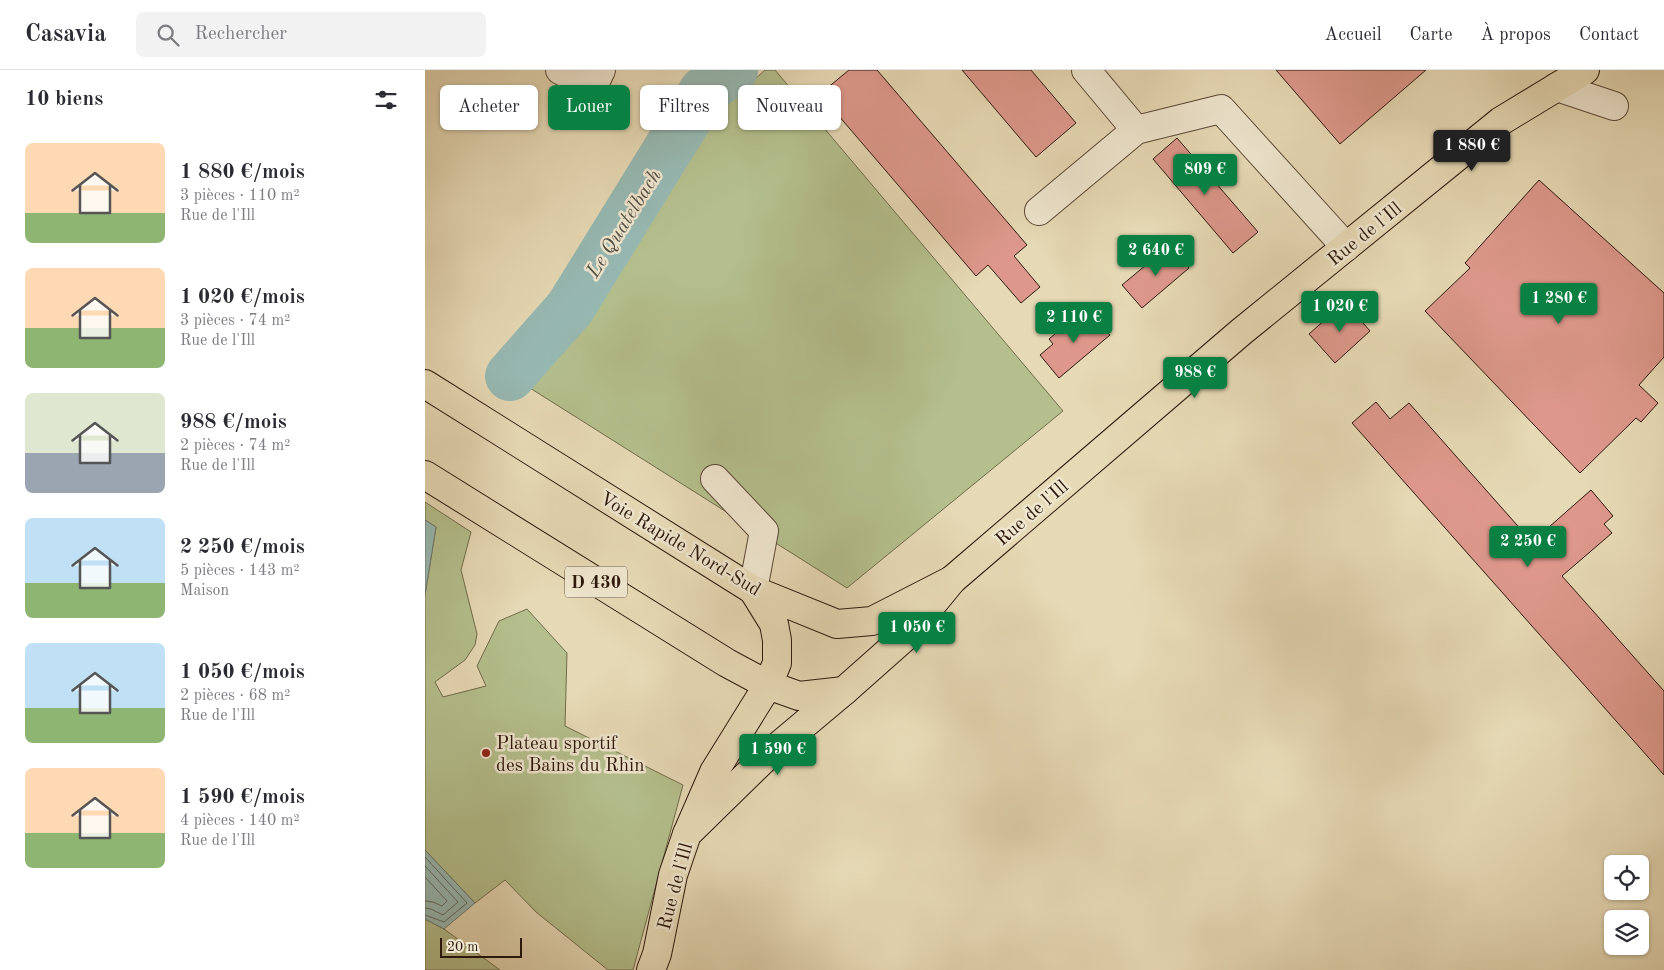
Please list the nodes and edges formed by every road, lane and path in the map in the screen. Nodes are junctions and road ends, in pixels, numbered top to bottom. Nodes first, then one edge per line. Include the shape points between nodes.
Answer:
1 (560, 70) edge
2 (601, 70) edge
3 (1086, 70) edge
4 (1585, 70) edge
5 (1552, 78) edge
6 (1613, 106) dead end
7 (1136, 130) junction
8 (1039, 211) dead end
9 (1346, 247) junction
10 (425, 384) edge
11 (425, 475) edge
12 (715, 479) dead end
13 (952, 580) junction
14 (753, 590) junction
15 (769, 685) junction
16 (844, 691) junction
17 (687, 834) junction
18 (651, 970) edge

1 - 2 lane via 593,87
3 - 7 lane
4 - 5 main road, Rue de l'Ill
5 - 6 lane
5 - 9 main road, Rue de l'Ill
7 - 8 lane
7 - 9 lane via 1221,109
9 - 13 main road, Rue de l'Ill via 1241,332
10 - 14 main road, Voie Rapide Nord-Sud
11 - 15 main road, D 430 via 727,663
12 - 14 lane via 764,531
13 - 14 main road, Voie Rapide Nord-Sud via 872,621 837,624
13 - 16 main road, Rue de l'Ill via 905,636
14 - 15 main road via 774,624 777,640 777,662
15 - 16 main road, D 430 via 799,696
15 - 17 main road via 715,772
16 - 17 main road, Rue de l'Ill via 770,753
17 - 18 main road, Rue de l'Ill via 673,875

